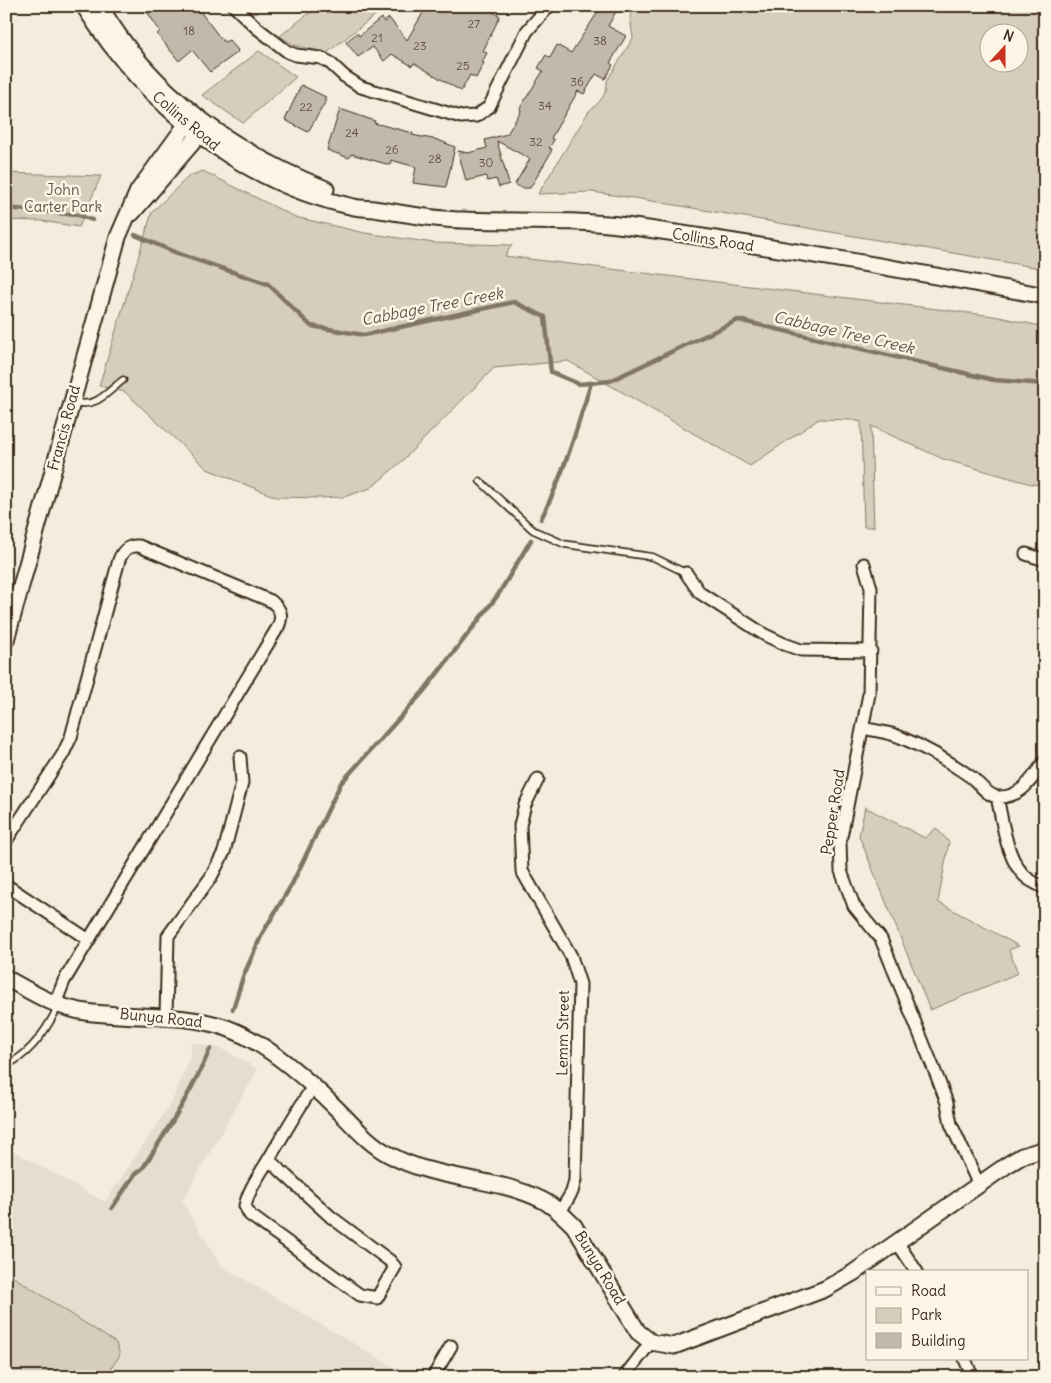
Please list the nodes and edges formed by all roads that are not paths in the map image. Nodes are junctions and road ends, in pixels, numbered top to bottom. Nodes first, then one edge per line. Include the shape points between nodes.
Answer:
1 (84, 6) edge
2 (100, 6) edge
3 (234, 6) edge
4 (549, 6) edge
5 (190, 120) junction
6 (204, 130) junction
7 (128, 217) junction
8 (1045, 296) edge
9 (123, 380) dead end
10 (71, 402) junction
11 (480, 481) dead end
12 (1026, 554) dead end
13 (1045, 560) edge
14 (864, 564) dead end
15 (686, 573) joint
16 (6, 640) edge
17 (871, 651) junction
18 (863, 728) junction
19 (240, 757) dead end
20 (1045, 761) edge
21 (538, 779) dead end
22 (997, 797) junction
23 (6, 841) edge
24 (6, 885) edge
25 (1045, 888) edge
26 (90, 940) junction
27 (6, 978) edge
28 (57, 1004) junction
29 (166, 1016) junction
30 (6, 1065) edge
31 (313, 1087) junction
32 (1045, 1149) edge
33 (269, 1160) junction
34 (979, 1185) junction
35 (560, 1212) junction
36 (897, 1242) junction
37 (916, 1270) edge
38 (650, 1342) junction
39 (451, 1346) dead end
40 (965, 1360) edge
41 (433, 1377) edge
42 (624, 1377) edge
43 (972, 1377) edge

1 - 5 street, Collins Road via 128,68
2 - 5 street, Collins Road via 132,52
3 - 4 street via 288,52 296,56 322,58 361,87 453,116 469,117 489,107 527,32
5 - 6 street, Collins Road
5 - 7 street, Francis Road via 138,191
6 - 7 street, Francis Road via 148,198
6 - 8 street, Collins Road via 284,172 378,209 462,220 564,220 627,227
7 - 10 street, Francis Road via 110,260
9 - 10 lane via 97,402
10 - 16 street, Francis Road
11 - 15 lane via 533,530 564,544 654,557
12 - 13 street
14 - 17 street, Pepper Road via 871,588
15 - 17 street via 700,592 784,644 801,650
17 - 18 street, Pepper Road
18 - 22 street via 899,736 941,758
18 - 34 street, Pepper Road via 840,842 841,871 854,906 881,939 938,1079 951,1124
19 - 29 street via 242,783 224,852 211,877 168,936
20 - 22 street via 1027,786 1014,794
21 - 35 street, Lemm Street via 525,805 520,825 522,871 571,956 580,984 574,1180 572,1192
22 - 25 street via 1018,867 1027,878
23 - 26 street via 71,737 119,560 125,550 139,546 272,601 277,606 281,615 278,627
24 - 26 street
26 - 28 street via 64,982
27 - 28 street, Bunya Road
28 - 29 street, Bunya Road via 85,1012
28 - 30 lane via 36,1042
29 - 31 street, Bunya Road via 214,1024 247,1037
31 - 33 street
31 - 35 street, Bunya Road via 359,1132 390,1155 436,1171 519,1191
32 - 34 street via 1022,1156
33 - 33 street via 248,1196 245,1206 250,1215 360,1295 377,1298 395,1268 331,1217
34 - 36 street
35 - 38 street, Bunya Road via 574,1226 638,1332
36 - 37 street
36 - 38 street via 825,1289 674,1346
38 - 42 street
39 - 41 street
40 - 43 street

